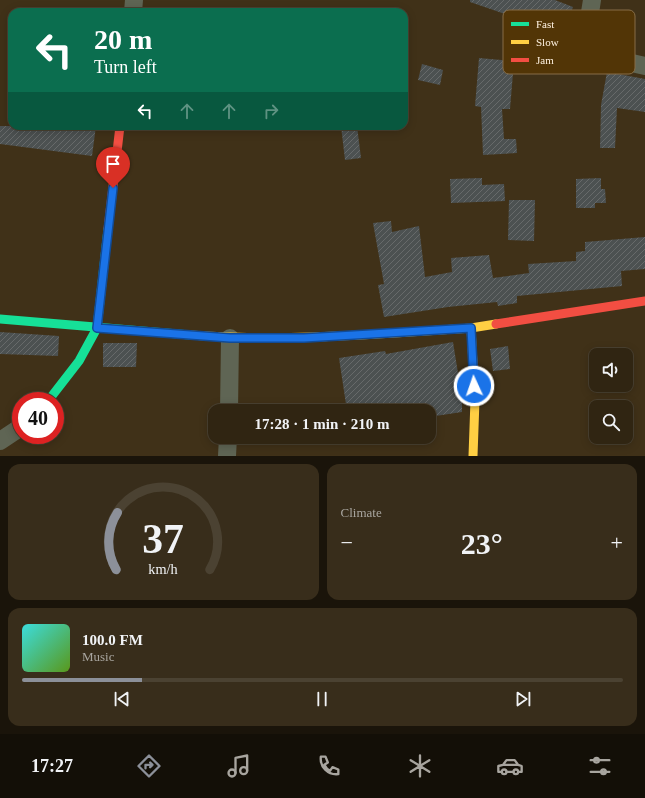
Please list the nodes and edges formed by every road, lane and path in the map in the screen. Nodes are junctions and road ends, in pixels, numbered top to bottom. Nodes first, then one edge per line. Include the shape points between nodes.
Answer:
1 (592, 0) edge
2 (590, 10) edge
3 (635, 64) edge
4 (645, 66) edge
5 (120, 130) edge
6 (645, 301) edge
7 (0, 319) edge
8 (97, 328) junction
9 (471, 328) junction
10 (230, 338) junction
11 (55, 392) edge
12 (229, 404) edge
13 (12, 433) edge
14 (0, 441) edge
15 (228, 444) edge
16 (227, 456) edge
17 (473, 456) edge

1 - 2 street
3 - 4 street
5 - 8 street
6 - 9 street
7 - 8 street
8 - 10 street
8 - 11 street via 79,361
9 - 10 street via 319,338
9 - 17 street via 475,400
10 - 12 street
13 - 14 street
15 - 16 street

